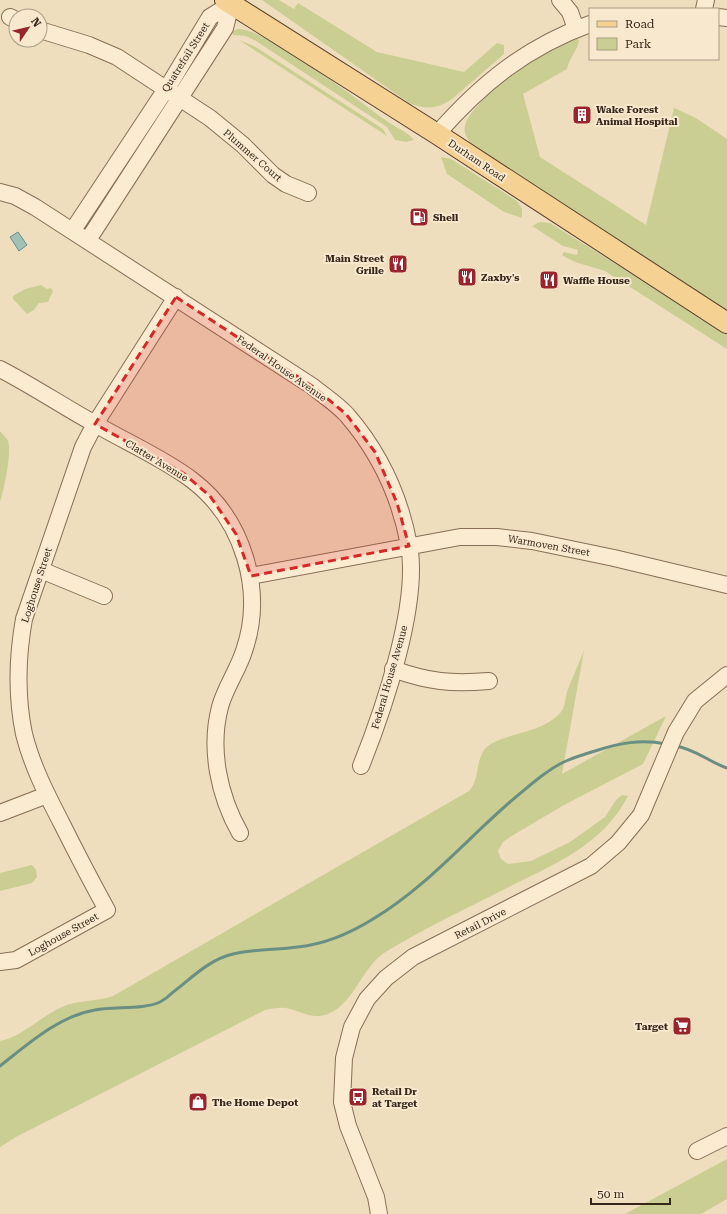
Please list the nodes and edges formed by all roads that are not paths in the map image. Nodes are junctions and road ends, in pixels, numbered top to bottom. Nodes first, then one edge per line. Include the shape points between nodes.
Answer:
1 (560, 0) edge
2 (228, 2) edge
3 (583, 27) edge
4 (48, 32) edge
5 (166, 88) junction
6 (180, 98) junction
7 (437, 134) junction
8 (0, 192) edge
9 (308, 193) dead end
10 (73, 230) junction
11 (88, 240) junction
12 (176, 297) junction
13 (727, 323) edge
14 (0, 369) edge
15 (94, 424) junction
16 (409, 546) junction
17 (41, 570) junction
18 (251, 576) junction
19 (727, 585) edge
20 (104, 596) dead end
21 (393, 669) junction
22 (727, 675) edge
23 (489, 681) dead end
24 (361, 766) dead end
25 (47, 795) junction
26 (0, 813) edge
27 (240, 833) dead end
28 (0, 962) edge
29 (727, 1136) edge
30 (698, 1152) dead end
31 (379, 1214) edge

1 - 3 street
2 - 5 street, Quatrefoil Street via 210,17
2 - 6 street, Quatrefoil Street via 226,28
2 - 7 main road, Durham Road
3 - 7 street via 547,42 496,76 462,106
4 - 5 street, Plummer Court via 89,45 117,58
5 - 6 street, Plummer Court
5 - 10 street, Quatrefoil Street
6 - 9 street, Plummer Court via 243,145 273,175 286,184
6 - 11 street, Quatrefoil Street
7 - 13 main road, Durham Road
8 - 10 street, Federal House Avenue via 15,196
10 - 11 street, Federal House Avenue
11 - 12 street, Federal House Avenue
12 - 15 street, Loghouse Street
12 - 16 street, Federal House Avenue via 312,386 346,414 378,459 397,503
14 - 15 street, Clatter Avenue
15 - 17 street, Loghouse Street via 83,447
15 - 18 street, Clatter Avenue via 183,473 210,496 236,534
16 - 18 street, Warmoven Street
16 - 19 street, Warmoven Street via 460,537 497,536 614,558
16 - 21 street, Federal House Avenue via 407,614
17 - 20 street
17 - 25 street, Loghouse Street via 24,619 19,644 18,686 24,734 30,756
18 - 27 street, Clatter Avenue via 252,613 244,651 220,706 216,729 220,786 229,814
21 - 23 street via 419,678 458,684
21 - 24 street, Federal House Avenue
22 - 31 street, Retail Drive via 695,701 676,732 641,815 618,843 591,866 413,957 386,978 367,999 352,1028 344,1058 342,1102 348,1126 376,1198
25 - 26 street
25 - 28 street, Loghouse Street via 106,910 16,960
29 - 30 street

